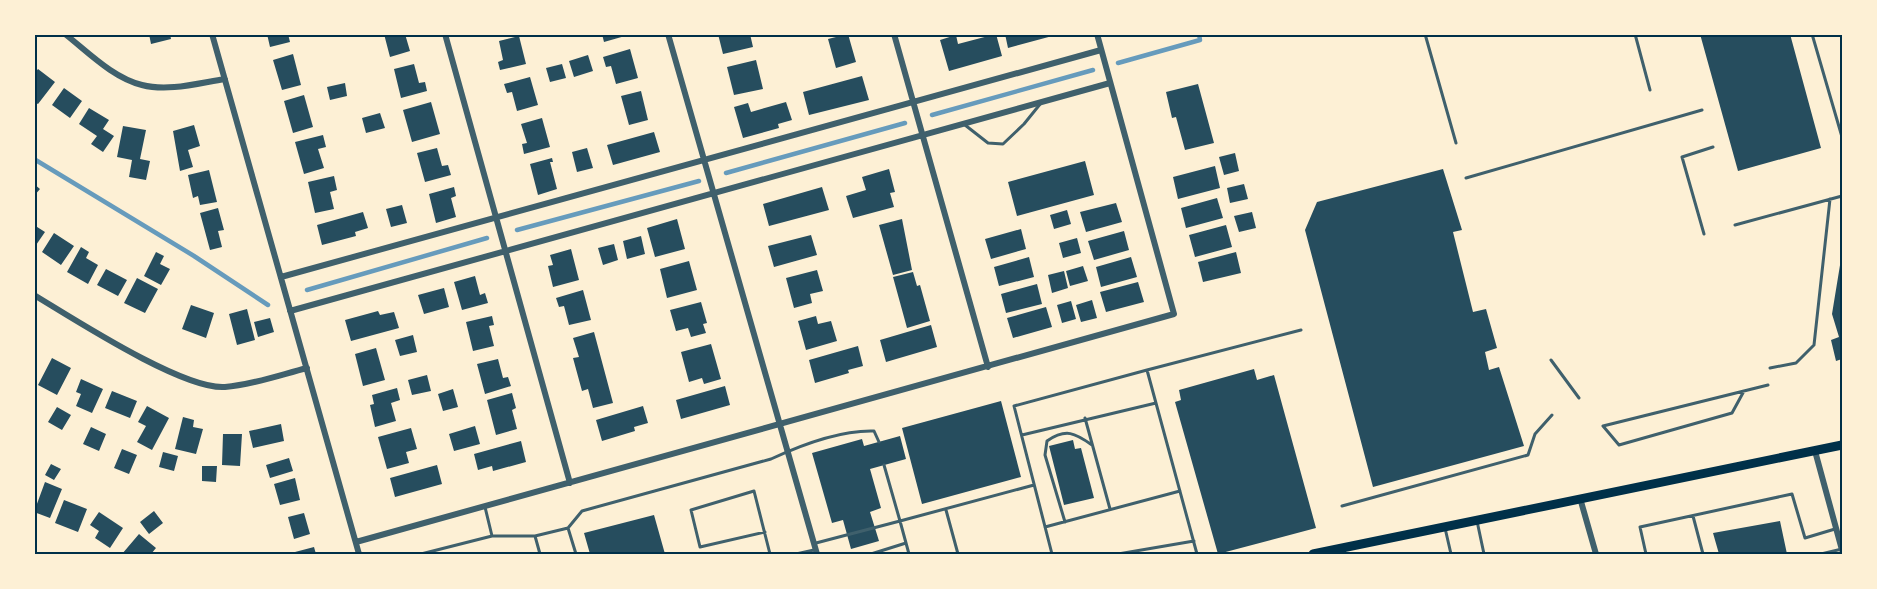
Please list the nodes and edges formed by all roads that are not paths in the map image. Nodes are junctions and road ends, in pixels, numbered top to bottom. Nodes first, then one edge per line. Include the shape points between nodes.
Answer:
1 (65, 34) edge
2 (212, 34) edge
3 (445, 34) edge
4 (668, 34) edge
5 (894, 34) edge
6 (1097, 34) edge
7 (1425, 34) edge
8 (1635, 34) edge
9 (1812, 34) edge
10 (1101, 50) junction
11 (225, 79) junction
12 (1110, 83) junction
13 (1650, 90) dead end
14 (913, 101) junction
15 (1041, 103) junction
16 (1702, 110) dead end
17 (965, 124) junction
18 (923, 136) junction
19 (1842, 137) edge
20 (1456, 143) dead end
21 (1713, 147) dead end
22 (704, 159) junction
23 (1466, 178) dead end
24 (714, 194) junction
25 (1842, 196) edge
26 (1830, 200) junction
27 (496, 218) junction
28 (1735, 225) dead end
29 (1704, 234) dead end
30 (506, 253) junction
31 (281, 277) junction
32 (34, 295) edge
33 (290, 311) junction
34 (1301, 330) dead end
35 (1551, 360) dead end
36 (988, 367) junction
37 (307, 368) junction
38 (1770, 368) dead end
39 (1147, 370) junction
40 (1768, 384) dead end
41 (1744, 391) junction
42 (1579, 398) dead end
43 (1156, 403) junction
44 (1552, 415) dead end
45 (1085, 418) junction
46 (780, 424) junction
47 (1022, 435) junction
48 (879, 442) dead end
49 (1092, 445) junction
50 (1842, 445) edge
51 (1815, 451) junction
52 (788, 452) junction
53 (885, 465) dead end
54 (570, 483) junction
55 (1034, 485) junction
56 (1180, 491) junction
57 (1580, 498) junction
58 (484, 507) junction
59 (1342, 507) dead end
60 (946, 509) junction
61 (1110, 510) junction
62 (1693, 516) junction
63 (900, 520) junction
64 (1476, 520) junction
65 (1065, 522) junction
66 (1045, 527) junction
67 (1444, 527) junction
68 (568, 528) junction
69 (1836, 529) junction
70 (765, 532) junction
71 (492, 536) junction
72 (535, 536) junction
73 (1194, 541) junction
74 (356, 542) junction
75 (906, 543) junction
76 (816, 549) edge
77 (1842, 549) edge
78 (1351, 550) edge
79 (359, 555) edge
80 (421, 555) edge
81 (540, 555) edge
82 (576, 555) edge
83 (771, 555) edge
84 (796, 555) edge
85 (870, 555) edge
86 (909, 555) edge
87 (958, 555) edge
88 (1052, 555) edge
89 (1118, 555) edge
90 (1197, 555) edge
91 (1313, 555) edge
92 (1451, 555) edge
93 (1484, 555) edge
94 (1596, 555) edge
95 (1646, 555) edge
96 (1703, 555) edge
97 (1821, 555) edge

1 - 11 street via 121,76 142,85 162,87
2 - 11 street
3 - 27 street
4 - 22 street
5 - 14 street
6 - 10 street
7 - 20 lane
8 - 13 lane
9 - 19 lane
10 - 12 street
10 - 14 street
11 - 31 street
12 - 15 street
12 - 36 street via 1174,314
14 - 18 street
14 - 22 street
15 - 17 street
15 - 17 lane via 1003,144 988,143
16 - 23 lane
17 - 18 street
18 - 24 street
18 - 36 street
21 - 29 lane via 1682,157
22 - 24 street
22 - 27 street
24 - 30 street
24 - 46 street
25 - 26 lane
26 - 28 lane
26 - 38 lane via 1814,345 1796,363
27 - 30 street
27 - 31 street
30 - 33 street
30 - 54 street
31 - 33 street
32 - 37 street via 100,334 201,384 225,387
33 - 37 street
34 - 39 lane
35 - 42 lane
36 - 46 street
37 - 74 street
39 - 43 lane
39 - 47 lane via 1014,406
40 - 41 lane
41 - 41 lane via 1732,413 1619,445 1603,426
43 - 45 lane
43 - 56 lane
44 - 59 lane via 1535,434 1528,455
45 - 47 lane
45 - 49 lane
46 - 52 street
46 - 54 street
47 - 55 lane
48 - 52 lane via 874,431 856,431
49 - 61 lane
49 - 65 lane via 1073,432 1059,433 1047,441 1045,455
50 - 51 main road
51 - 57 main road
51 - 69 street
52 - 68 lane via 582,511
52 - 76 street
53 - 63 lane
54 - 58 street
55 - 60 lane
55 - 66 lane
56 - 61 lane
56 - 73 lane
57 - 64 main road
57 - 94 street
58 - 71 lane
58 - 74 street
60 - 63 lane
60 - 87 lane
61 - 65 lane
62 - 69 lane via 1792,494 1805,538
62 - 95 lane via 1640,527
62 - 96 lane
63 - 75 lane
63 - 76 lane
64 - 67 main road
64 - 93 lane
65 - 66 lane
66 - 88 lane
67 - 78 main road
67 - 92 lane
68 - 72 lane
68 - 82 lane
69 - 77 street
70 - 70 lane via 700,547 691,510 754,491
70 - 83 lane
71 - 72 lane
71 - 80 lane
72 - 81 lane
73 - 89 lane
73 - 90 lane
74 - 79 street
75 - 85 lane
75 - 86 lane
76 - 84 lane
77 - 97 lane
78 - 91 main road

